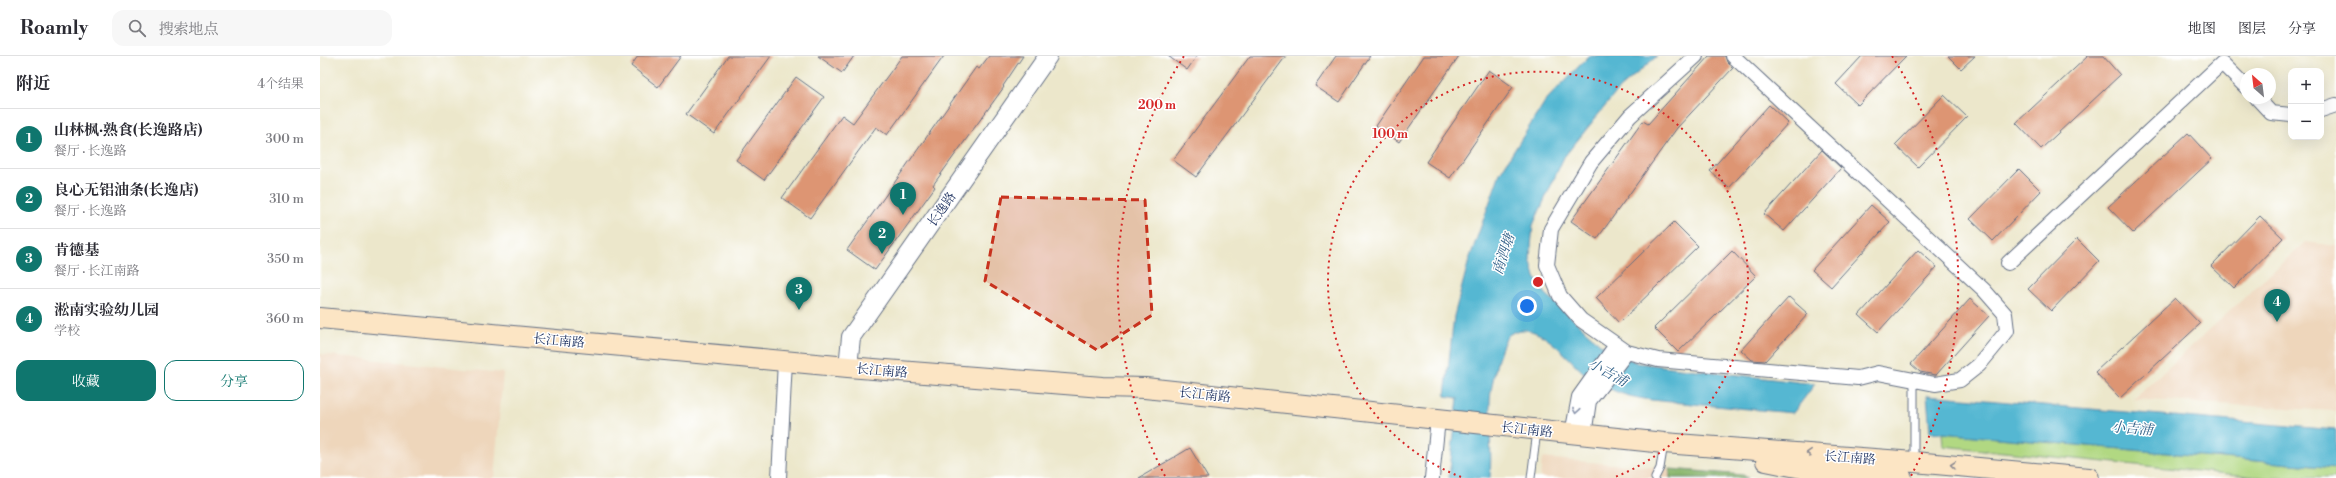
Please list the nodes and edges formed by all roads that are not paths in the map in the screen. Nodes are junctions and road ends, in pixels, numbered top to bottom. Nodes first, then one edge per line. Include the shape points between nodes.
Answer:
1 (1048, 56) edge
2 (1696, 56) edge
3 (1733, 56) edge
4 (2240, 81) edge
5 (2263, 104) edge
6 (2336, 105) edge
7 (2324, 109) edge
8 (2288, 115) edge
9 (2008, 263) dead end
10 (320, 318) edge
11 (1617, 353) junction
12 (785, 361) junction
13 (848, 367) junction
14 (1914, 380) junction
15 (1447, 420) junction
16 (1532, 430) junction
17 (1578, 435) junction
18 (1664, 443) junction
19 (1699, 446) junction
20 (1914, 462) junction
21 (1660, 468) junction
22 (779, 478) edge
23 (1432, 478) edge
24 (1531, 478) edge
25 (1655, 478) edge
26 (1662, 478) edge
27 (1902, 478) edge
28 (2089, 478) edge

1 - 13 street, 长逸路 via 851,337
2 - 11 street via 1630,116 1591,162 1551,229 1547,265 1560,296 1581,320
3 - 14 street via 1984,290 2005,314 2007,331 1979,365 1960,380 1935,384
4 - 9 street via 2222,63
5 - 8 street via 2271,113
6 - 7 street
10 - 12 main road, 长江南路
11 - 14 street via 1658,360 1858,378 1878,373
11 - 17 street via 1587,393 1579,397
12 - 13 main road, 长江南路
12 - 22 street
13 - 15 main road, 长江南路 via 1102,387 1145,388
14 - 20 lane
15 - 16 main road, 长江南路
15 - 23 street
16 - 17 main road, 长江南路
16 - 24 lane
17 - 18 main road, 长江南路
18 - 19 main road, 长江南路
18 - 21 lane
20 -> 19 main road, 长江南路
19 - 27 main road via 1802,468
28 -> 20 main road, 长江南路
21 - 25 lane
21 - 26 lane

